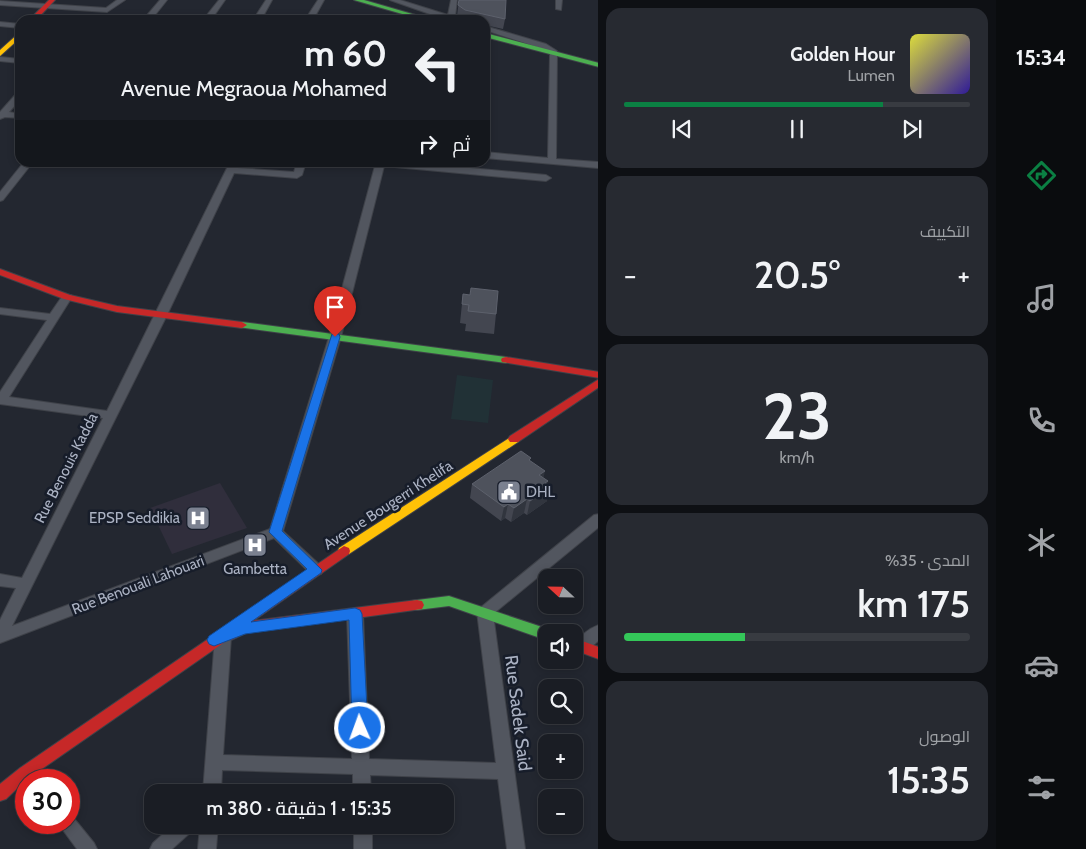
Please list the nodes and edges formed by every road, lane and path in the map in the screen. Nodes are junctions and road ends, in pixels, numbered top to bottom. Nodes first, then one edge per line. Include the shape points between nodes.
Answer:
1 (122, 0) edge
2 (164, 0) edge
3 (222, 0) edge
4 (269, 0) edge
5 (321, 0) edge
6 (357, 0) edge
7 (393, 0) edge
8 (454, 0) edge
9 (559, 0) edge
10 (26, 2) edge
11 (378, 2) edge
12 (49, 3) edge
13 (3, 4) edge
14 (559, 9) dead end
15 (0, 10) edge
16 (37, 15) edge
17 (152, 15) edge
18 (212, 15) edge
19 (260, 15) edge
20 (312, 15) edge
21 (412, 15) edge
22 (440, 15) edge
23 (453, 15) edge
24 (0, 24) edge
25 (15, 26) edge
26 (490, 30) edge
27 (15, 35) edge
28 (490, 36) edge
29 (554, 53) junction
30 (0, 54) edge
31 (0, 60) edge
32 (15, 61) edge
33 (598, 66) edge
34 (15, 100) edge
35 (1, 115) edge
36 (15, 116) edge
37 (490, 155) edge
38 (549, 160) junction
39 (598, 165) edge
40 (25, 167) edge
41 (233, 167) edge
42 (240, 167) edge
43 (300, 167) edge
44 (380, 167) edge
45 (425, 167) edge
46 (546, 178) junction
47 (546, 191) dead end
48 (0, 198) edge
49 (0, 272) edge
50 (67, 297) junction
51 (0, 311) edge
52 (161, 315) junction
53 (54, 318) junction
54 (335, 337) junction
55 (598, 375) edge
56 (598, 382) edge
57 (0, 400) edge
58 (110, 415) junction
59 (598, 519) edge
60 (276, 532) junction
61 (316, 570) junction
62 (0, 580) edge
63 (26, 584) junction
64 (485, 612) junction
65 (355, 614) junction
66 (538, 631) edge
67 (598, 631) edge
68 (0, 636) edge
69 (218, 639) junction
70 (583, 641) edge
71 (583, 647) edge
72 (598, 653) edge
73 (216, 762) junction
74 (362, 766) junction
75 (39, 769) edge
76 (505, 771) junction
77 (213, 784) edge
78 (362, 784) edge
79 (15, 785) edge
80 (0, 794) edge
81 (76, 834) edge
82 (176, 834) edge
83 (208, 834) edge
84 (362, 834) edge
85 (88, 849) edge
86 (159, 849) edge
87 (207, 849) edge
88 (363, 849) edge
89 (516, 849) edge

1 - 12 street via 107,10
2 - 17 street
3 - 18 street
4 - 19 street
5 - 20 street
6 - 11 main road
7 - 22 street
8 - 23 street
9 - 14 street
10 - 12 street
10 - 13 street
11 - 21 main road
12 - 16 main road
13 - 15 street
24 - 25 street
26 - 29 street via 543,46
27 - 30 main road
28 - 29 main road
29 - 33 main road
29 - 38 street
31 - 32 street
34 - 35 street
35 - 36 street
37 - 38 street
38 - 39 street
38 - 46 street
40 - 48 street
41 - 52 street, Rue Benouis Kadda
42 - 43 street via 297,175
44 - 54 street
45 - 46 street
46 - 47 street
49 - 50 main road
50 - 52 main road
50 - 53 street
51 - 53 street
52 - 54 main road
52 - 58 street, Rue Benouis Kadda
53 - 57 street
54 - 55 main road via 471,354
54 - 60 street
56 - 61 main road, Avenue Bougerri Khelifa
57 - 58 street
58 - 63 street, Rue Benouis Kadda
59 - 64 street
60 - 61 street
60 - 68 street, Rue Benouali Lahouari
61 - 69 main road, Avenue Bougerri Khelifa
62 - 63 street
63 - 68 street, Rue Benouis Kadda
64 - 65 main road via 449,601
64 - 66 main road
64 - 76 street, Rue Sadek Said
65 - 69 main road via 244,628
65 - 74 street
67 - 70 street
69 - 73 street
69 - 75 main road, Avenue Bougerri Khelifa
71 - 72 main road
73 - 74 street
73 - 77 street
74 - 76 street
74 - 78 street
76 - 89 street, Rue Sadek Said
79 - 80 main road, Avenue Bougerri Khelifa
81 - 85 street
82 - 86 street
83 - 87 street
84 - 88 street

